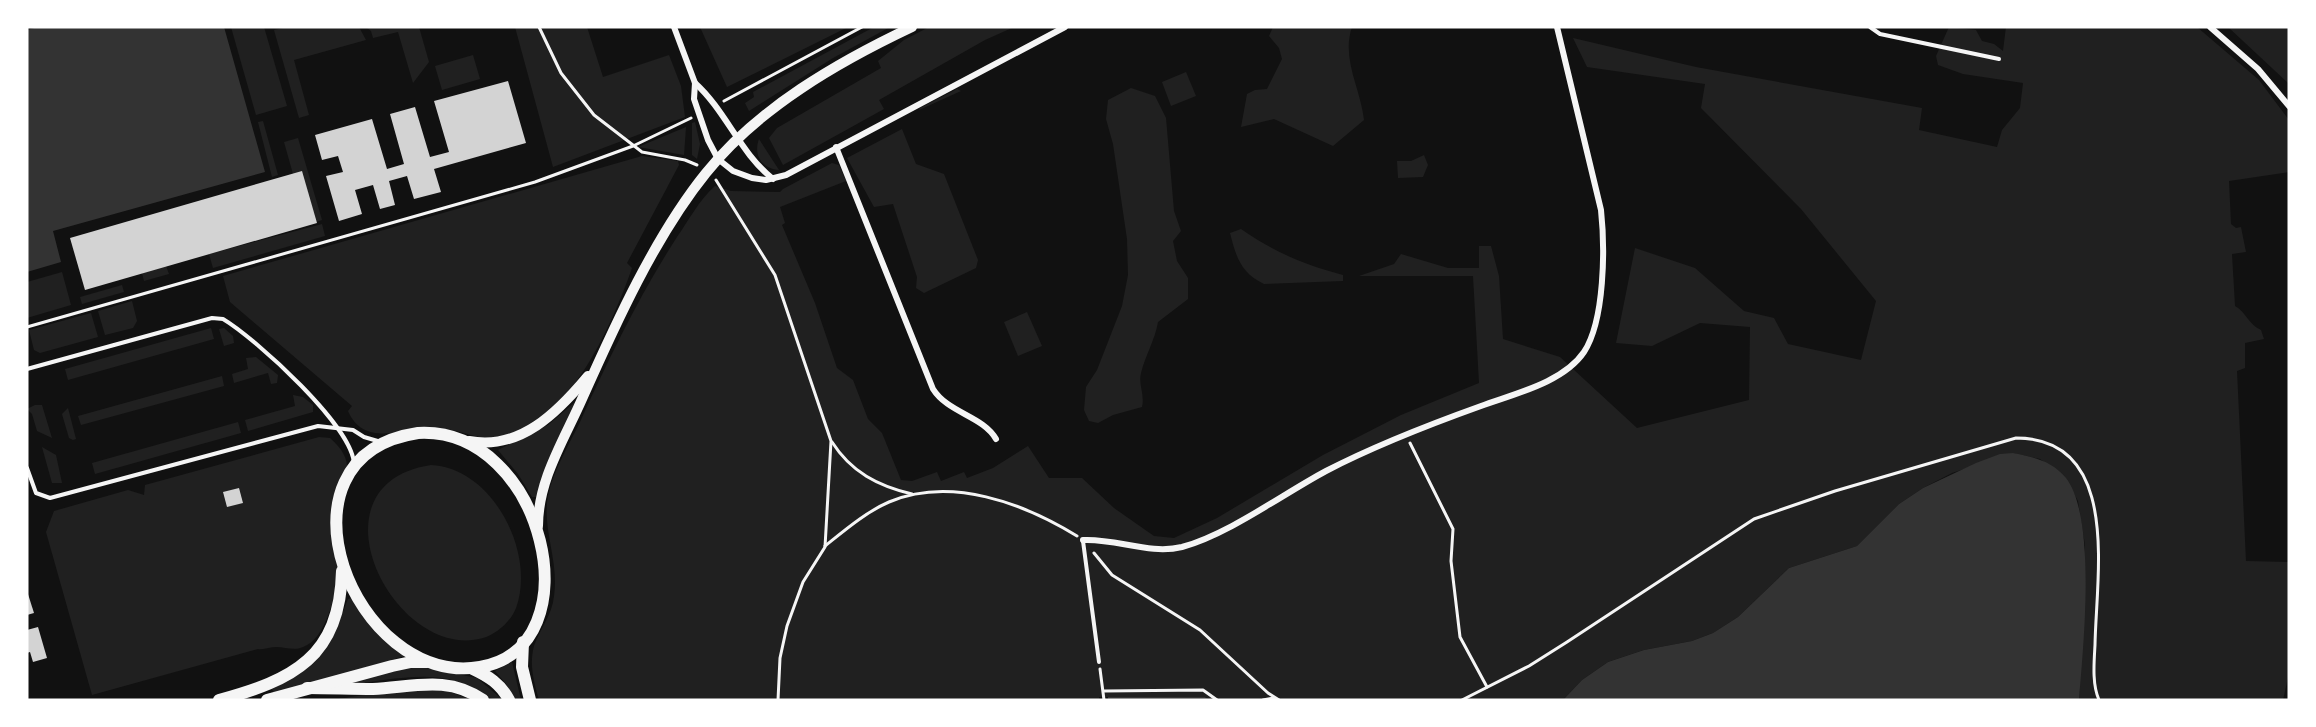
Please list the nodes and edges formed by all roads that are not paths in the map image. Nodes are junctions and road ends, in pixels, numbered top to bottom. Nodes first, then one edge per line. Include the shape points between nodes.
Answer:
1 (674, 27) edge
2 (912, 27) edge
3 (1065, 27) edge
4 (1557, 27) edge
5 (1870, 27) edge
6 (2210, 27) edge
7 (1999, 59) dead end
8 (695, 83) junction
9 (2289, 105) edge
10 (739, 139) junction
11 (836, 147) junction
12 (718, 159) junction
13 (773, 179) junction
14 (597, 364) junction
15 (27, 369) edge
16 (334, 426) junction
17 (996, 439) dead end
18 (469, 441) junction
19 (386, 442) junction
20 (27, 468) edge
21 (354, 470) junction
22 (538, 526) junction
23 (1083, 540) joint
24 (342, 564) junction
25 (523, 642) junction
26 (431, 662) junction
27 (1099, 662) road end
28 (472, 668) junction
29 (307, 688) junction
30 (219, 700) edge
31 (267, 700) edge
32 (483, 700) edge
33 (509, 700) edge
34 (530, 700) edge

1 - 8 street
2 - 10 main road via 807,86
3 - 11 street
4 - 23 street via 1604,236 1600,293 1583,353 1557,375 1405,434 1183,546 1148,548
5 - 7 lane via 1880,34
6 - 9 street via 2252,63
8 - 10 street
8 - 12 street via 694,99
10 - 12 main road
10 - 13 street via 753,162
11 - 13 street
11 - 17 street via 933,389 957,410 990,430
12 - 13 street via 741,174
12 - 14 main road via 676,217
14 - 18 main road via 570,398 535,427 501,442
14 - 22 main road via 540,493
15 - 16 lane via 212,318 223,319 318,401
16 - 19 lane
16 - 20 lane via 318,426 58,497 36,494
16 - 21 lane via 352,449
18 - 19 main road via 427,432
18 - 22 main road via 508,476
19 - 21 main road
21 - 24 main road via 340,495 335,520
22 - 25 main road via 544,558 544,595 536,622
23 - 27 lane
24 - 26 main road via 376,624 405,648
24 - 30 main road via 340,603 325,641 312,657 290,675 262,688
25 - 28 main road via 498,662
25 - 34 main road via 522,667
26 - 28 main road
26 - 29 main road via 411,662
28 - 33 main road via 487,675
29 - 31 main road
29 - 32 main road via 434,683 452,685

